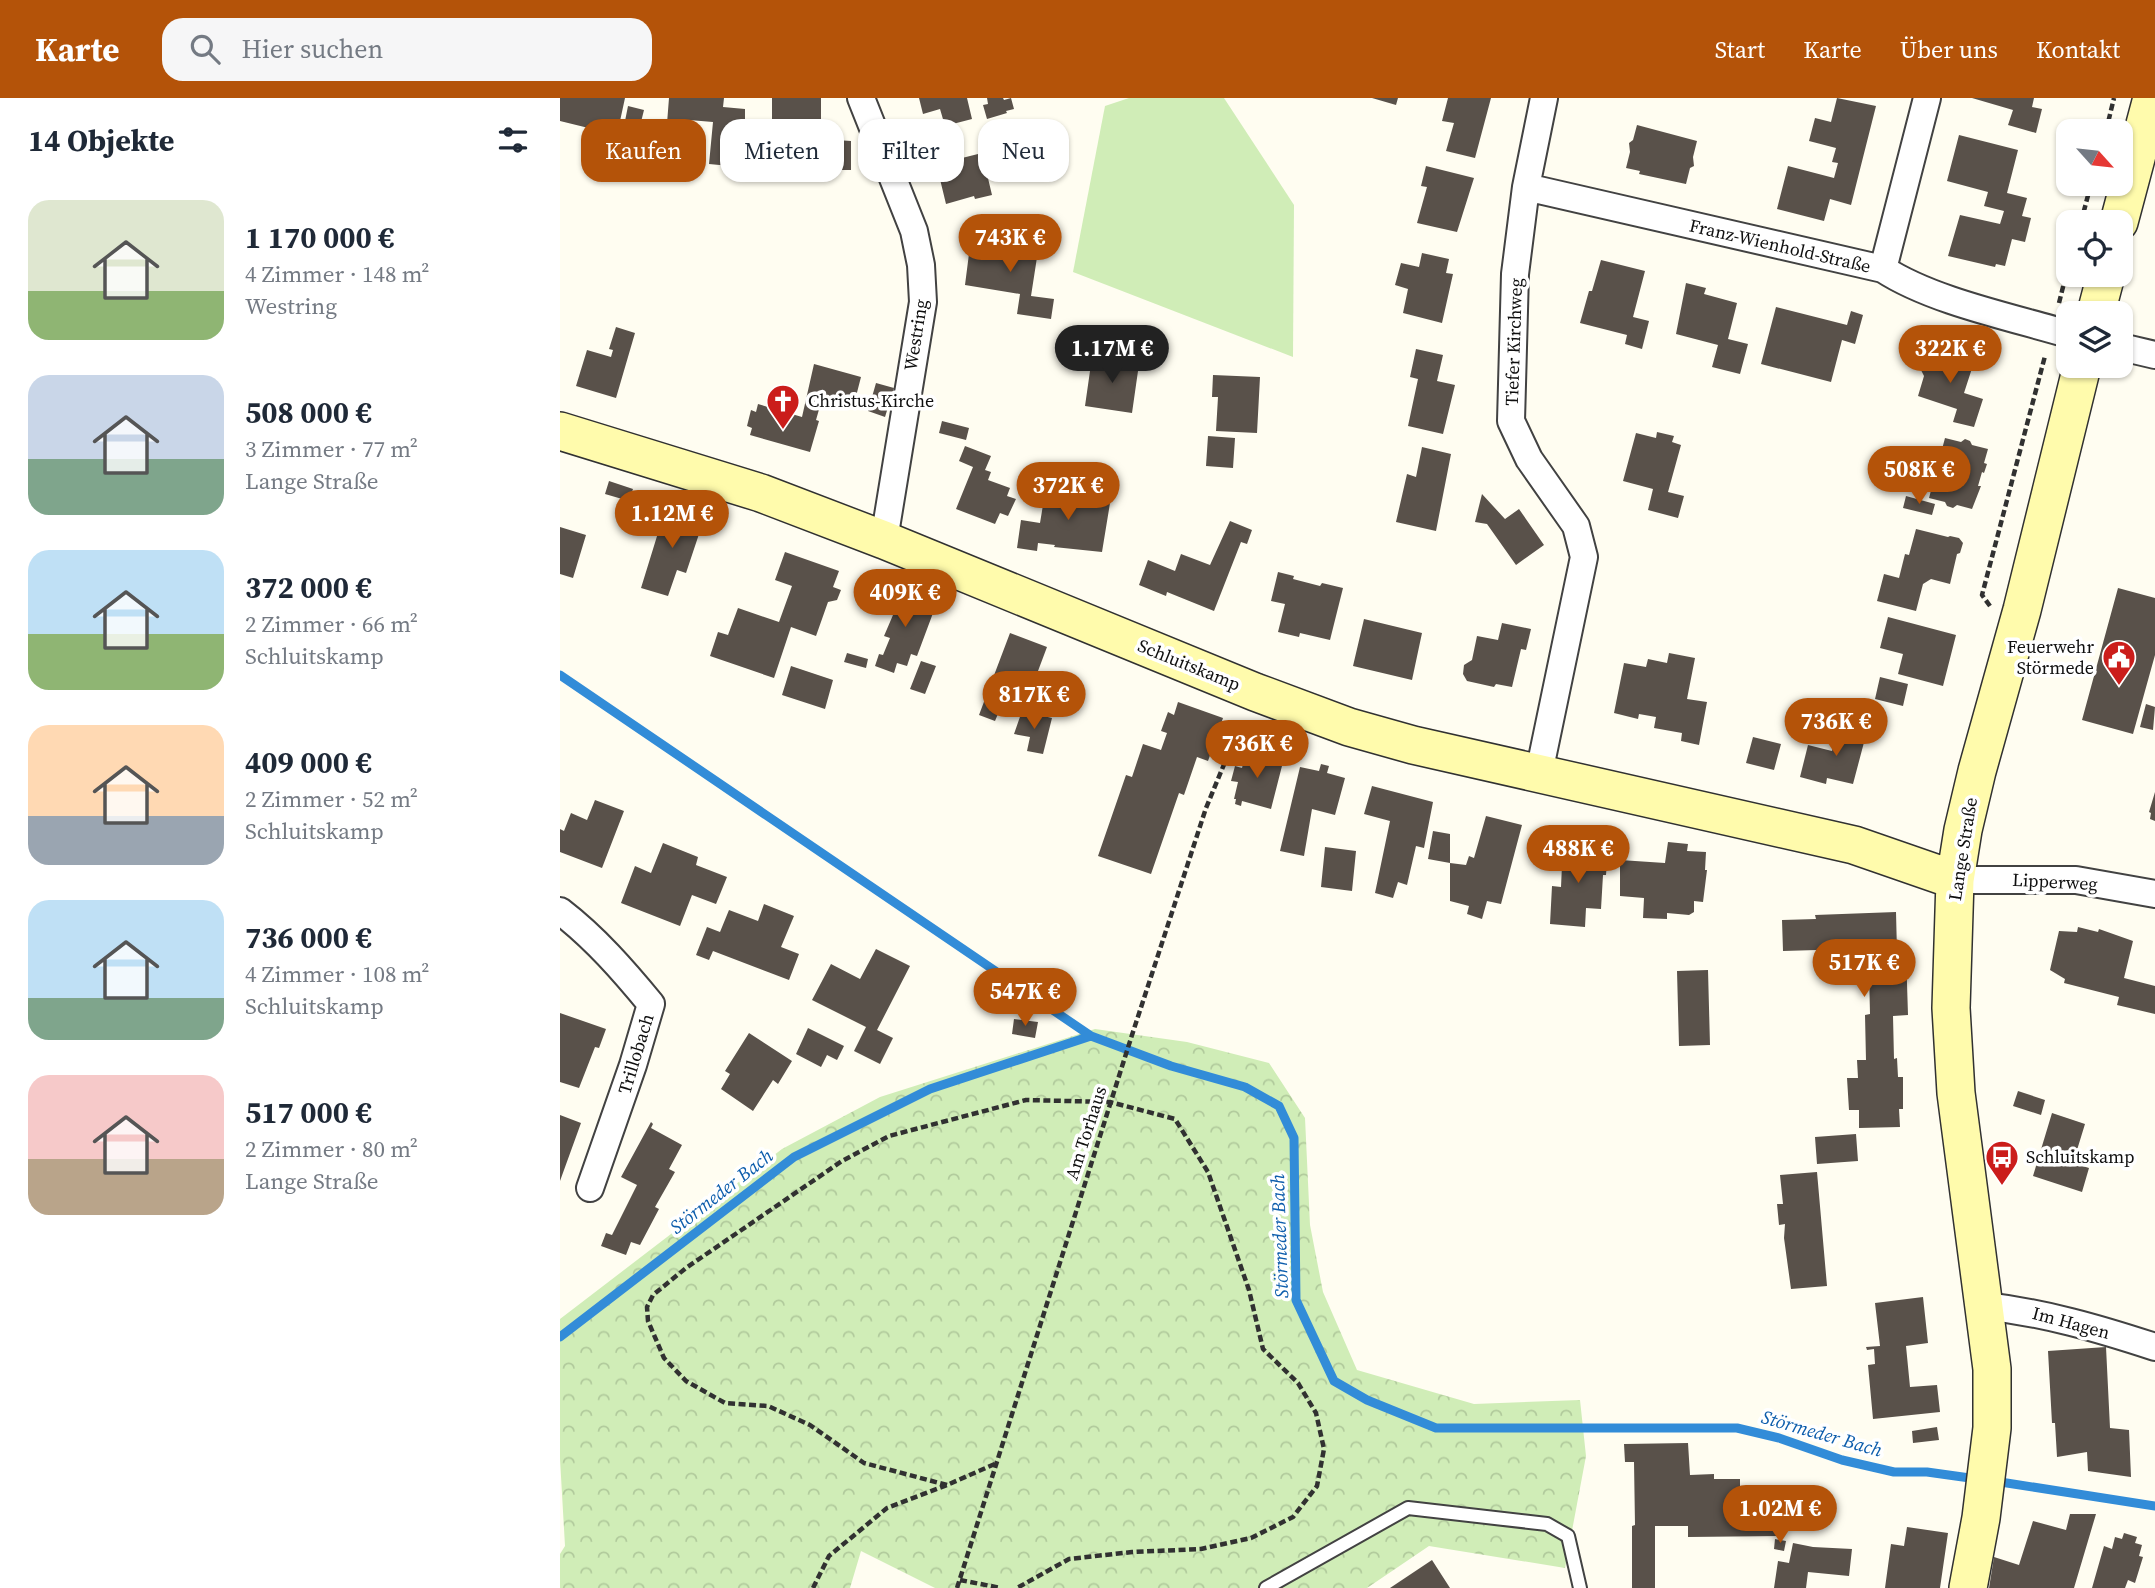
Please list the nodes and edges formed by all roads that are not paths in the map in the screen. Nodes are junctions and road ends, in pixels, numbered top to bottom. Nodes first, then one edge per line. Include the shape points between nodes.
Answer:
1 (860, 98) edge
2 (1544, 98) edge
3 (1927, 98) edge
4 (2152, 98) edge
5 (1526, 187) junction
6 (2122, 210) edge
7 (1883, 269) junction
8 (2056, 331) edge
9 (2133, 350) edge
10 (2155, 355) edge
11 (2079, 378) edge
12 (560, 431) edge
13 (884, 540) junction
14 (1539, 774) junction
15 (1955, 880) junction
16 (2155, 894) edge
17 (560, 911) edge
18 (590, 1188) dead end
19 (1985, 1306) junction
20 (2155, 1347) edge
21 (1266, 1588) edge
22 (1580, 1588) edge
23 (1968, 1588) edge

1 - 13 street, Westring via 914,231 922,265 923,302
2 - 5 street, Tiefer Kirchweg
3 - 7 street
4 - 6 main road
5 - 7 street, Franz-Wienhold-Straße
5 - 14 street, Tiefer Kirchweg via 1515,274 1511,421 1529,459 1576,526 1584,557
7 - 8 street, Franz-Wienhold-Straße via 1931,293
9 - 10 street
11 - 15 main road, Lange Straße via 1968,806
12 - 13 main road, Schluitskamp via 761,493
13 - 14 main road, Schluitskamp via 1349,727
14 - 15 main road, Schluitskamp via 1854,845
15 - 16 street, Lipperweg via 2076,880
15 - 19 main road, Lange Straße via 1951,1007 1956,1093
17 - 18 street, Trillobach via 614,959 651,1004
19 - 20 street, Im Hagen via 2034,1312
19 - 23 main road, Lange Straße via 1992,1428
21 - 22 lane via 1408,1508 1547,1524 1568,1536

